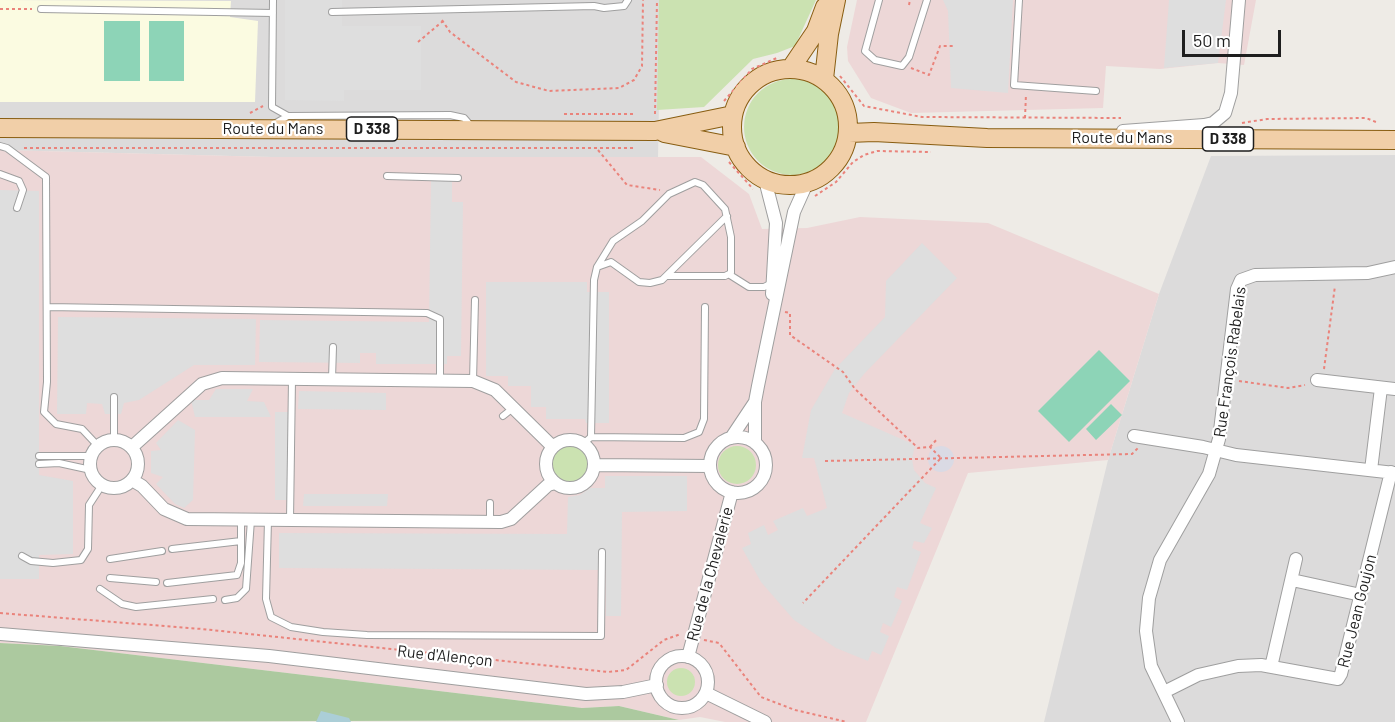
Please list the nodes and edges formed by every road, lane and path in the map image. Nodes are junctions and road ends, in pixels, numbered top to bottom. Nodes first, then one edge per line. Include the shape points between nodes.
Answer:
1 (273, 0) edge
2 (628, 0) edge
3 (643, 0) edge
4 (657, 0) edge
5 (827, 0) edge
6 (836, 0) edge
7 (879, 0) edge
8 (910, 0) edge
9 (927, 0) edge
10 (1019, 0) edge
11 (1239, 0) edge
12 (595, 3) edge
13 (909, 5) dead end
14 (0, 9) edge
15 (41, 9) joint
16 (332, 12) dead end
17 (273, 13) junction
18 (418, 42) dead end
19 (953, 46) dead end
20 (789, 61) junction
21 (903, 65) junction
22 (830, 72) junction
23 (1096, 91) dead end
24 (726, 110) junction
25 (563, 114) dead end
26 (288, 116) junction
27 (1123, 118) dead end
28 (1219, 120) junction
29 (649, 123) junction
30 (0, 128) edge
31 (267, 128) junction
32 (476, 130) junction
33 (849, 133) junction
34 (1061, 138) junction
35 (1386, 140) edge
36 (0, 146) edge
37 (7, 148) junction
38 (597, 149) junction
39 (729, 151) junction
40 (933, 152) dead end
41 (0, 174) edge
42 (387, 176) dead end
43 (458, 178) dead end
44 (762, 187) junction
45 (810, 190) junction
46 (667, 196) junction
47 (17, 208) dead end
48 (727, 216) junction
49 (597, 267) junction
50 (1395, 267) edge
51 (1337, 273) junction
52 (730, 275) junction
53 (668, 276) junction
54 (772, 282) junction
55 (475, 300) dead end
56 (47, 306) junction
57 (705, 307) dead end
58 (774, 311) junction
59 (769, 333) junction
60 (333, 347) dead end
61 (292, 379) junction
62 (332, 379) junction
63 (1227, 380) junction
64 (1317, 380) junction
65 (440, 381) junction
66 (473, 381) junction
67 (1381, 388) junction
68 (1395, 389) edge
69 (114, 397) dead end
70 (755, 402) junction
71 (513, 408) junction
72 (503, 416) dead end
73 (1138, 437) joint
74 (731, 438) junction
75 (938, 438) dead end
76 (114, 439) junction
77 (587, 440) junction
78 (755, 443) junction
79 (132, 447) junction
80 (553, 447) junction
81 (930, 447) junction
82 (1216, 450) junction
83 (95, 451) junction
84 (941, 458) junction
85 (825, 460) dead end
86 (594, 465) junction
87 (710, 466) junction
88 (91, 470) junction
89 (1371, 470) junction
90 (1393, 472) edge
91 (132, 480) junction
92 (555, 483) junction
93 (102, 485) junction
94 (732, 492) junction
95 (490, 503) dead end
96 (246, 519) junction
97 (268, 520) junction
98 (290, 520) junction
99 (490, 522) junction
100 (241, 541) junction
101 (172, 549) dead end
102 (162, 550) dead end
103 (602, 552) dead end
104 (22, 556) dead end
105 (110, 559) dead end
106 (1296, 559) dead end
107 (110, 578) dead end
108 (1292, 580) junction
109 (156, 582) dead end
110 (167, 583) dead end
111 (100, 589) dead end
112 (1361, 595) junction
113 (213, 599) dead end
114 (225, 600) dead end
115 (803, 603) dead end
116 (0, 613) edge
117 (0, 634) edge
118 (693, 637) junction
119 (688, 657) junction
120 (1271, 667) junction
121 (657, 685) junction
122 (1164, 692) junction
123 (706, 693) junction
124 (765, 722) edge
125 (848, 722) edge
126 (1178, 722) edge

1 - 17 lane
2 - 12 lane via 624,6 604,8
3 - 18 path via 642,66 634,80 619,88 549,92 525,86 490,65 442,21
4 - 29 path
5 - 20 main road via 816,31
6 - 22 main road via 829,34
7 - 21 lane via 865,51 875,60
8 - 13 path
9 - 21 lane
10 - 23 lane via 1014,85
11 - 28 street via 1229,107
12 - 16 lane
14 - 15 path
15 - 17 lane
17 - 26 lane via 272,106
19 - 21 path via 940,46 928,75
20 - 22 main road via 808,71
20 - 24 main road via 754,81
20 - 24 path via 752,69
22 - 27 path via 840,77 864,106 922,117
22 - 33 main road via 844,103
24 - 29 main road, Route du Mans / D 338
24 - 39 main road via 732,132
25 - 29 path via 631,113
26 - 31 lane
26 - 32 lane via 450,115 464,118
28 - 34 street via 1204,126
28 - 35 path via 1235,126 1267,119 1366,118 1376,122
29 - 32 main road, Route du Mans / D 338
29 - 38 path via 635,149
29 - 39 main road, Route du Mans / D 338
30 - 31 main road, Route du Mans / D 338
31 - 32 main road, Route du Mans / D 338
33 - 34 main road, Route du Mans / D 338
33 - 45 main road via 836,164
34 - 35 main road, Route du Mans / D 338
36 - 37 lane
37 - 38 path
37 - 56 lane via 46,177
38 - 46 path via 627,184 658,189
39 - 44 path
39 - 44 main road via 748,166
40 - 45 path via 877,151 864,155 836,182
41 - 47 lane via 19,181 23,190
42 - 43 lane
44 - 45 main road via 779,184
44 - 54 street via 776,223
45 - 58 street via 794,212
46 - 48 lane via 695,182 726,209
46 - 49 lane via 642,221 613,241
48 - 52 lane
48 - 53 lane
49 - 53 lane via 611,262 632,279 645,283
49 - 77 lane
50 - 51 street, Rue François Rabelais via 1368,273
51 - 63 street, Rue François Rabelais via 1248,275 1241,280
51 - 64 path via 1325,369
52 - 53 lane
52 - 54 lane via 749,286
54 - 59 street
55 - 66 lane
56 - 65 lane via 427,314 440,319
56 - 83 lane via 44,412 56,424 82,429
57 - 77 lane via 704,418 699,432 684,438
58 - 59 street
58 - 81 path via 790,313 790,335 843,372 855,389 918,448
59 - 70 street
60 - 62 lane
61 - 62 street
61 - 79 street via 212,380 194,390
61 - 98 lane
62 - 65 street
63 - 64 path via 1288,388
63 - 82 street, Rue François Rabelais
64 - 67 street
65 - 66 street
66 - 71 street via 495,390
67 - 68 street
67 - 89 street
69 - 76 lane
70 - 74 street
70 - 78 street
71 - 72 lane
71 - 80 street
73 - 82 street
73 - 84 path via 1141,444 1132,454
74 - 78 street via 744,437
74 - 87 street via 716,448
75 - 81 path
76 - 79 street
76 - 83 street
77 - 80 street via 567,440
77 - 86 street
78 - 94 street via 766,463 763,478 753,488
79 - 91 street via 139,463
80 - 92 street via 546,465
81 - 84 path
82 - 89 street
82 - 122 street, Rue François Rabelais via 1209,474 1160,560 1149,598 1146,631 1151,666
83 - 88 street
83 - 88 lane via 39,460
84 - 85 path
84 - 115 path
86 - 87 street
86 - 92 street via 589,479 578,487 566,488
87 - 94 street via 717,483
88 - 93 street
89 - 90 street
90 - 112 street, Rue Jean Goujon
91 - 93 street via 115,489
91 - 96 street via 178,517
92 - 99 street via 511,519
93 - 104 lane via 89,505 88,549 81,560 53,563
94 - 118 street, Rue de la Chevalerie
95 - 99 lane
96 - 97 street
96 - 100 lane
96 - 114 lane via 246,588 237,598
97 - 98 street
97 - 103 lane via 267,599 271,617 282,625 323,632 601,636
98 - 99 street
100 - 101 lane
100 - 110 lane via 237,575
102 - 105 lane
106 - 108 street
107 - 109 lane
108 - 112 street
108 - 120 street
111 - 113 lane via 122,604 136,606
112 - 120 street, Rue Jean Goujon via 1338,679
116 - 118 path, Rue d'Alençon via 170,626 608,672 626,670 675,634
117 - 121 street, Rue d'Alençon via 269,656 586,694
118 - 119 street, Rue de la Chevalerie
118 - 125 path, Rue d'Alençon via 719,643 760,697
119 - 121 street via 667,661 660,669
119 - 123 street via 705,670
120 - 122 street, Rue Jean Goujon via 1222,668
121 - 123 street via 664,700 678,707 694,705
122 - 126 street, Rue François Rabelais
123 - 124 street

